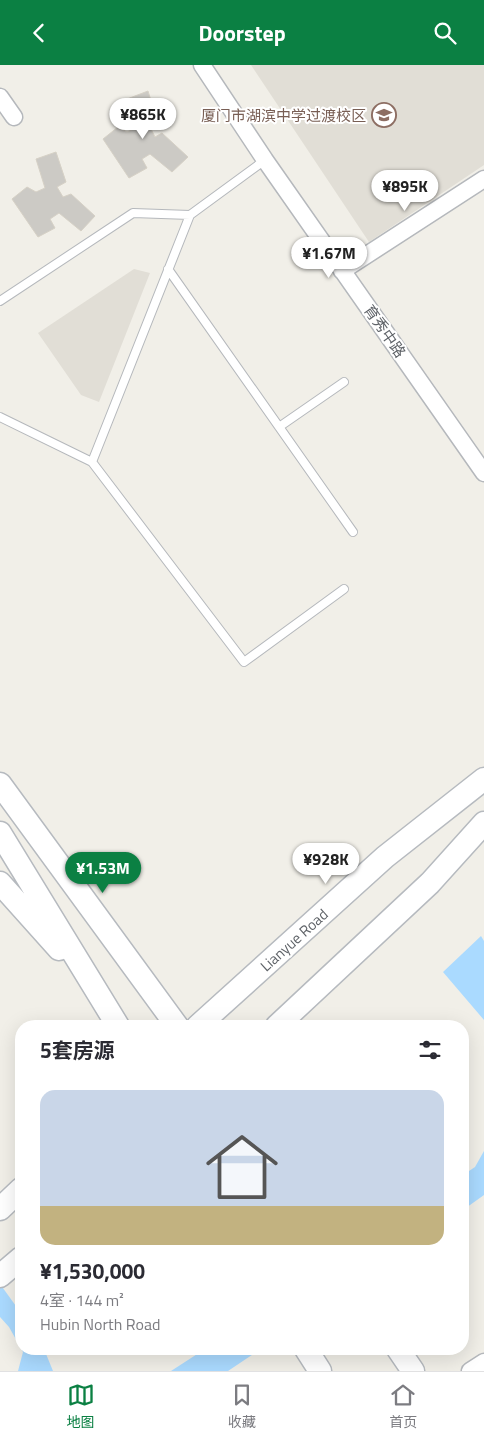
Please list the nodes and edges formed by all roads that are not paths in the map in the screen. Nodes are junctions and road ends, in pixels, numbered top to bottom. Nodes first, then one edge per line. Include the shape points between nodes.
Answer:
1 (202, 65) edge
2 (0, 97) edge
3 (14, 117) dead end
4 (265, 160) junction
5 (484, 179) edge
6 (190, 215) junction
7 (168, 269) junction
8 (342, 271) junction
9 (0, 301) edge
10 (344, 382) dead end
11 (0, 417) edge
12 (279, 427) junction
13 (92, 462) junction
14 (484, 473) edge
15 (353, 532) dead end
16 (344, 589) dead end
17 (484, 779) edge
18 (0, 784) edge
19 (484, 823) edge
20 (0, 833) edge
21 (0, 883) edge
22 (100, 995) junction
23 (115, 1020) edge
24 (172, 1020) edge
25 (205, 1020) edge
26 (283, 1020) edge
27 (15, 1195) edge
28 (0, 1209) edge
29 (310, 1355) edge
30 (402, 1355) edge
31 (484, 1362) edge
32 (320, 1371) edge
33 (413, 1371) edge
34 (470, 1371) edge

1 - 4 street, 育秀中路
2 - 3 street
4 - 6 lane
4 - 8 street, 育秀中路
5 - 8 street
6 - 7 lane
6 - 9 lane via 133,213
7 - 12 lane
7 - 13 lane
8 - 14 street, 育秀中路
10 - 12 lane
11 - 13 lane
12 - 15 lane
13 - 16 lane via 244,662
17 - 25 main road, Lianyue Road via 385,857
18 - 24 main road
19 - 26 main road via 430,883
20 - 22 main road
21 - 22 main road
22 - 23 main road
27 - 28 main road
29 - 32 main road
30 - 33 main road
31 - 34 street

